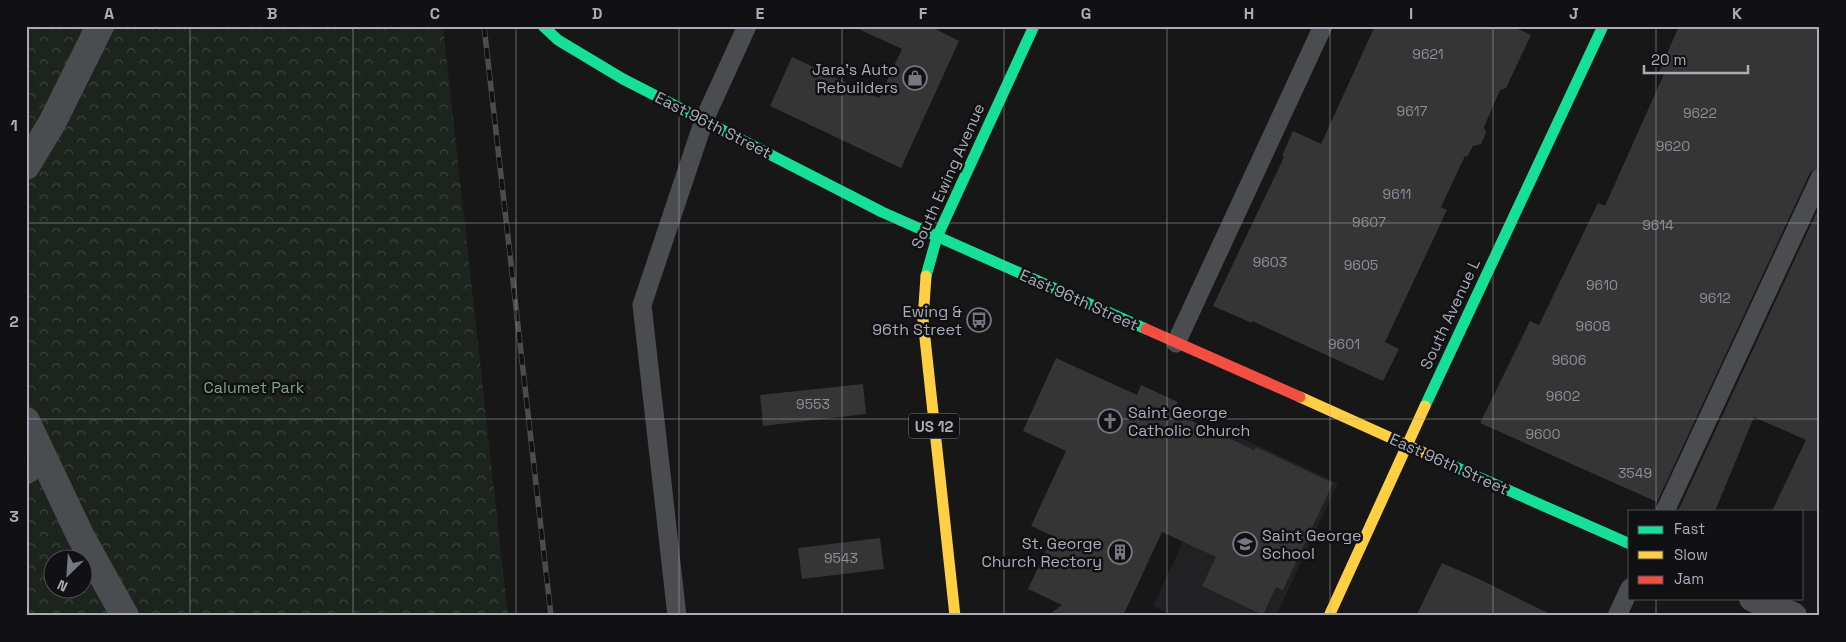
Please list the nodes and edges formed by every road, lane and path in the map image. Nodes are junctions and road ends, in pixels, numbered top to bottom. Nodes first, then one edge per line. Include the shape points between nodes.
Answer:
1 (100, 26) edge
2 (543, 26) edge
3 (747, 26) edge
4 (1034, 26) edge
5 (1323, 26) edge
6 (1603, 26) edge
7 (704, 120) junction
8 (26, 166) edge
9 (1820, 178) edge
10 (936, 237) junction
11 (1176, 343) junction
12 (26, 421) edge
13 (1406, 446) junction
14 (36, 469) edge
15 (1666, 510) edge
16 (1628, 543) edge
17 (1628, 592) edge
18 (1757, 600) edge
19 (125, 616) edge
20 (677, 616) edge
21 (955, 616) edge
22 (1329, 616) edge
23 (1617, 616) edge
24 (1793, 616) edge

1 - 8 street via 52,123
2 - 7 street, East 96th Street via 558,40 623,79
3 - 7 lane
4 - 10 street, South Ewing Avenue / US 12
5 - 11 lane
6 - 13 street, South Avenue L
7 - 10 street, East 96th Street
7 - 20 lane via 642,305
9 - 15 lane
10 - 11 street, East 96th Street
10 - 21 street, South Ewing Avenue / US 12 via 924,282 923,320
11 - 13 street, East 96th Street
12 - 14 street
13 - 16 street, East 96th Street
13 - 22 street, South Avenue L
14 - 19 street via 81,537
17 - 23 lane
18 - 24 street

